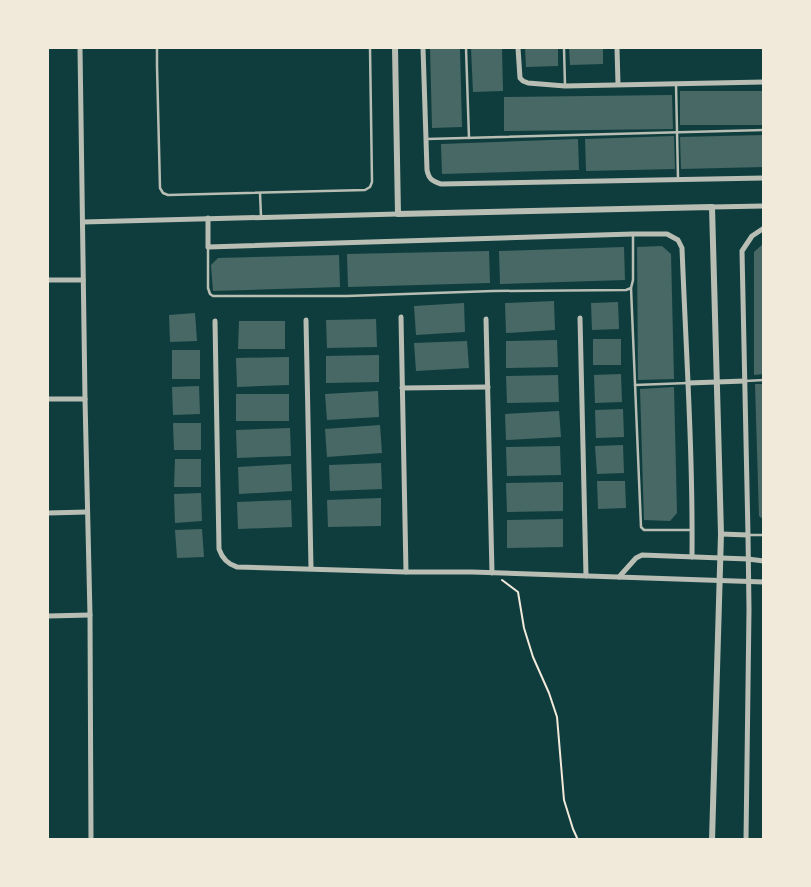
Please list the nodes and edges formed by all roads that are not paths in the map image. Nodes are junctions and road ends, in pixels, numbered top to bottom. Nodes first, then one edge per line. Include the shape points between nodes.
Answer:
1 (80, 48) edge
2 (157, 48) edge
3 (370, 48) edge
4 (395, 48) edge
5 (423, 48) edge
6 (466, 48) edge
7 (518, 48) edge
8 (564, 48) edge
9 (617, 48) edge
10 (764, 82) edge
11 (618, 84) junction
12 (676, 84) junction
13 (565, 86) junction
14 (764, 130) edge
15 (677, 132) junction
16 (426, 138) junction
17 (469, 138) junction
18 (764, 178) edge
19 (678, 180) junction
20 (260, 193) junction
21 (764, 206) edge
22 (712, 207) junction
23 (398, 214) junction
24 (261, 217) junction
25 (208, 218) junction
26 (83, 222) junction
27 (764, 228) edge
28 (633, 234) junction
29 (208, 247) junction
30 (48, 280) edge
31 (83, 280) junction
32 (630, 288) junction
33 (401, 317) dead end
34 (580, 318) dead end
35 (306, 320) dead end
36 (486, 320) dead end
37 (215, 321) dead end
38 (764, 380) edge
39 (745, 381) junction
40 (717, 382) junction
41 (688, 383) junction
42 (635, 385) junction
43 (488, 387) junction
44 (402, 388) junction
45 (48, 399) edge
46 (85, 399) junction
47 (87, 512) junction
48 (48, 513) edge
49 (692, 530) junction
50 (720, 534) junction
51 (748, 535) junction
52 (764, 535) edge
53 (692, 557) junction
54 (720, 558) junction
55 (748, 559) junction
56 (764, 561) edge
57 (311, 568) junction
58 (406, 572) junction
59 (492, 573) junction
60 (586, 576) junction
61 (619, 577) junction
62 (719, 580) junction
63 (748, 581) junction
64 (764, 582) edge
65 (90, 615) junction
66 (48, 616) edge
67 (91, 840) edge
68 (712, 840) edge
69 (746, 840) edge

1 - 26 street
2 - 20 lane via 160,188 163,193
3 - 20 lane via 370,187 365,190
4 - 23 street
5 - 16 street
6 - 17 lane
7 - 13 street via 520,78 523,81
8 - 13 lane
9 - 11 street
10 - 12 street
11 - 12 street
11 - 13 street
12 - 15 lane
14 - 15 lane
15 - 17 lane
15 - 19 lane
16 - 17 lane
16 - 19 street via 428,177 441,184
18 - 19 street
20 - 24 lane
21 - 22 street
22 - 23 street
22 - 40 street
23 - 24 street
24 - 25 street
25 - 26 street
25 - 29 street
26 - 31 street
27 - 39 street via 752,236 742,251
28 - 29 street
28 - 32 lane via 633,280
28 - 41 street via 667,234 678,240 682,248
29 - 32 lane via 208,288 213,296 346,296
30 - 31 street
31 - 46 street
32 - 42 lane
33 - 44 street
34 - 60 street
35 - 57 street
36 - 43 street
37 - 57 street via 220,548 224,560 237,567
38 - 39 lane
39 - 40 street
39 - 51 street
40 - 41 street
40 - 50 street
41 - 42 lane
41 - 49 street
42 - 49 lane via 641,527 644,530
43 - 44 street
43 - 59 street
44 - 58 street
45 - 46 street
46 - 47 street
47 - 48 street
47 - 65 street
49 - 53 street
50 - 51 street
50 - 54 street
51 - 52 lane
51 - 55 street
53 - 54 street
53 - 61 street via 642,555
54 - 55 street
54 - 62 street
55 - 56 street
55 - 63 street
57 - 58 street
58 - 59 street
59 - 60 street
60 - 61 street
61 - 62 street
62 - 63 street
62 - 68 street
63 - 64 street
63 - 69 street
65 - 66 street
65 - 67 street

